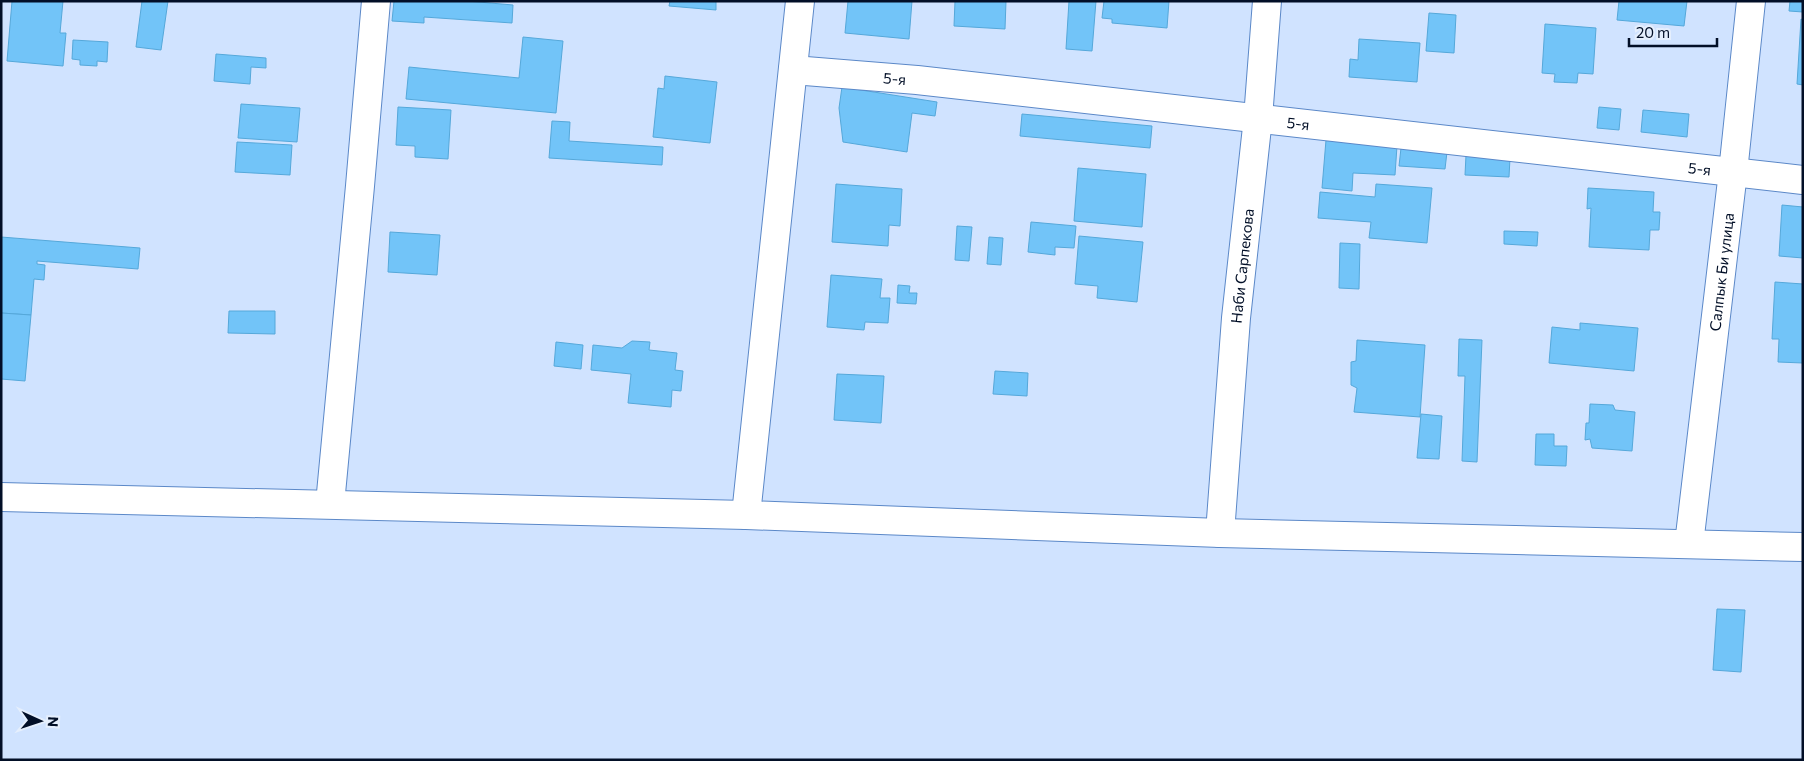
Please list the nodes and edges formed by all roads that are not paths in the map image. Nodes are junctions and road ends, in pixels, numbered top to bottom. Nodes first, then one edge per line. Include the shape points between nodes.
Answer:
1 (376, 1) edge
2 (800, 1) edge
3 (1267, 1) edge
4 (1751, 1) edge
5 (793, 70) junction
6 (1258, 118) junction
7 (1733, 172) junction
8 (1803, 180) edge
9 (1, 497) edge
10 (330, 504) junction
11 (746, 515) junction
12 (1220, 533) junction
13 (1689, 544) junction
14 (1803, 547) edge

1 - 10 street
2 - 5 street
3 - 6 street, Наби Сарпекова
4 - 7 street, Салпык Би улица
5 - 6 street, 5-я via 916,80
5 - 11 street
6 - 7 street, 5-я
6 - 12 street, Наби Сарпекова via 1236,318
7 - 8 street, 5-я
7 - 13 street, Салпык Би улица
9 - 10 street
10 - 11 street
11 - 12 street
12 - 13 street
13 - 14 street

